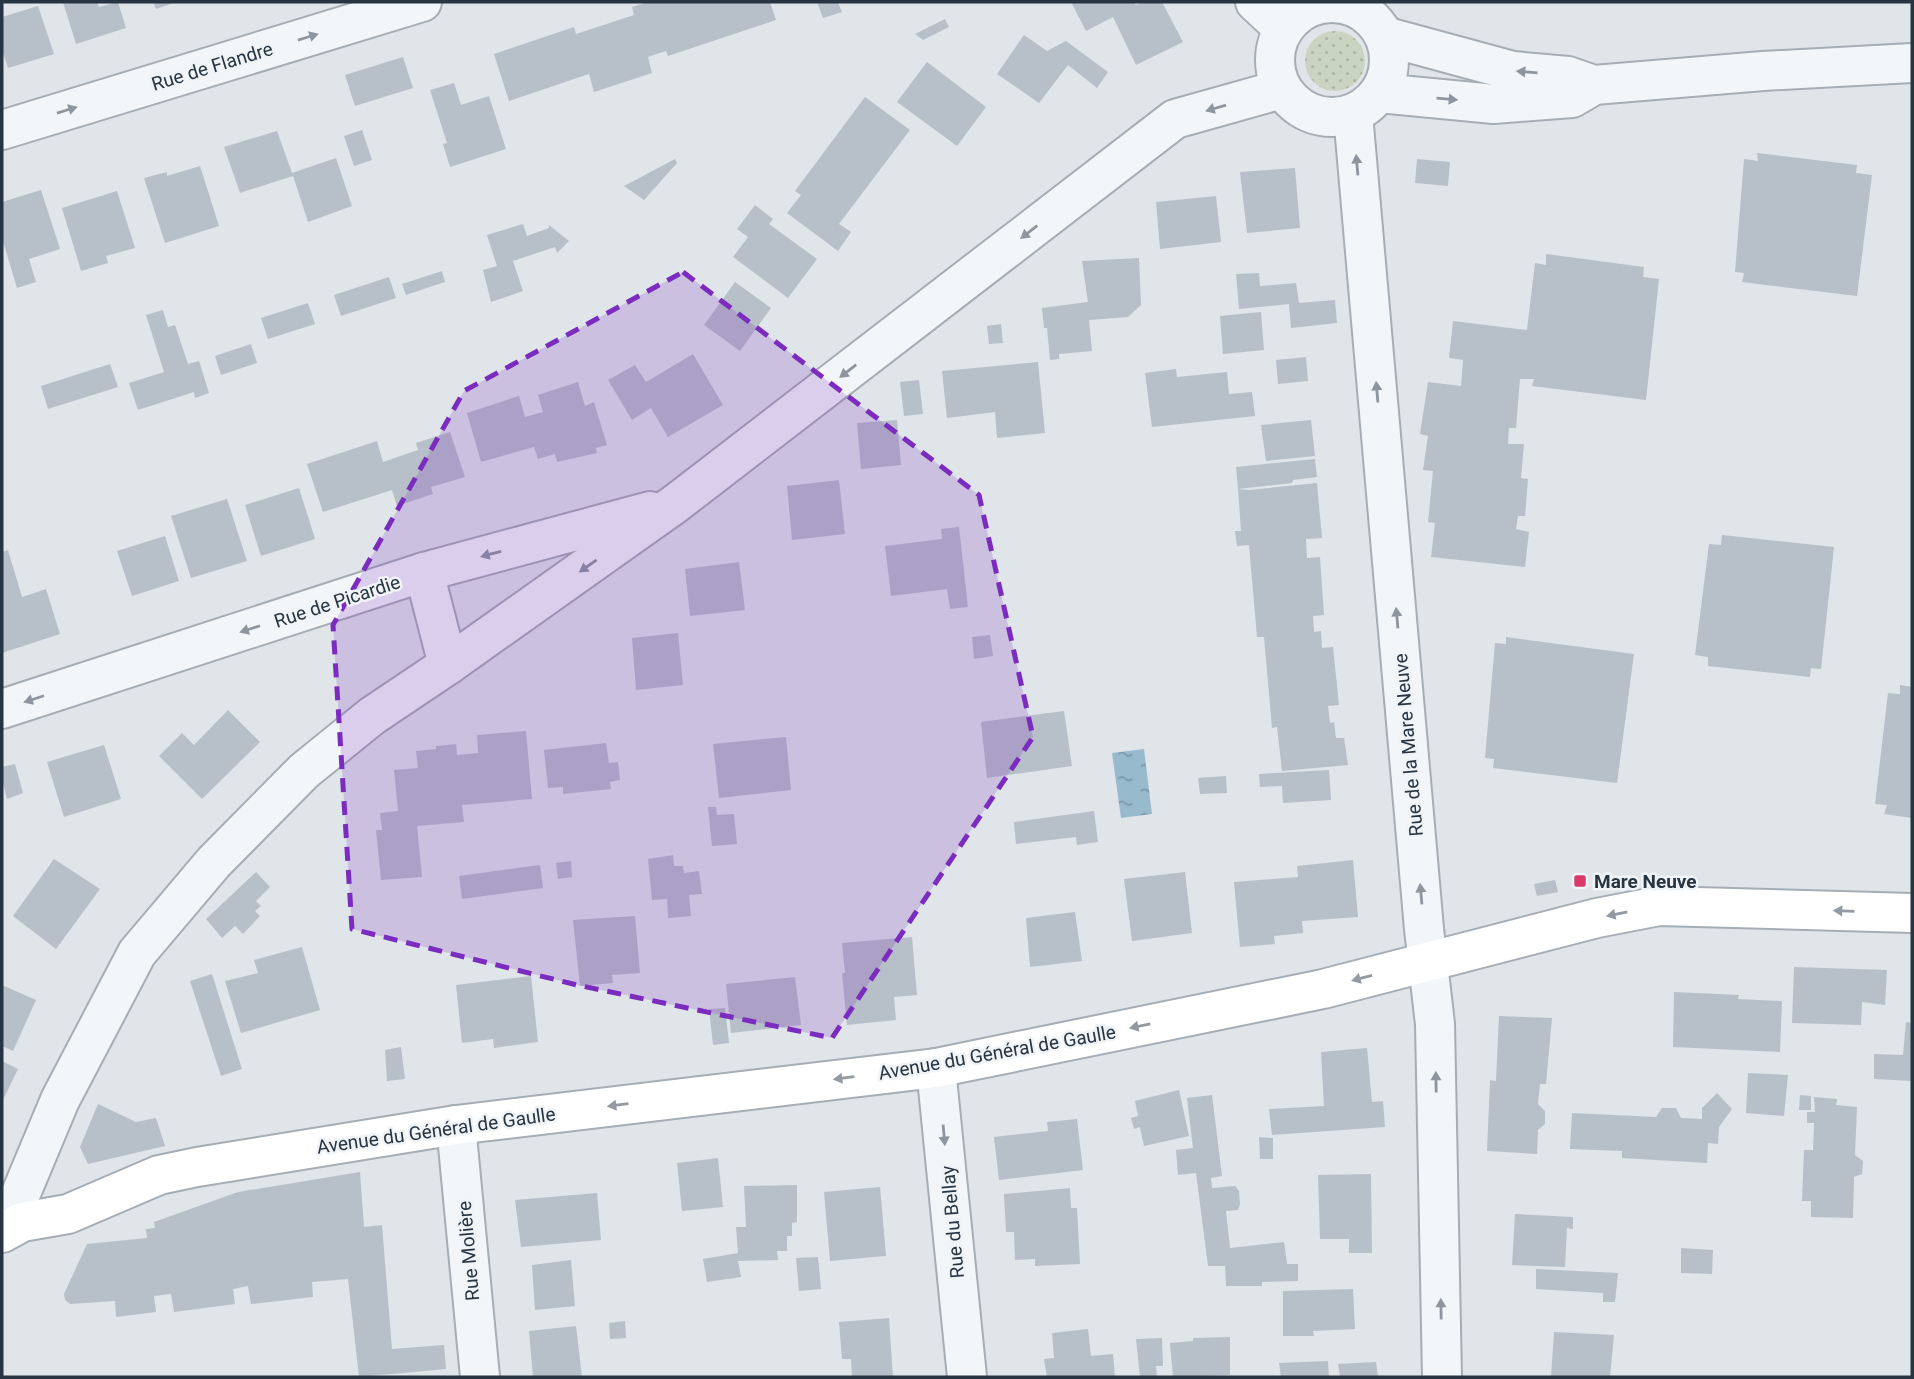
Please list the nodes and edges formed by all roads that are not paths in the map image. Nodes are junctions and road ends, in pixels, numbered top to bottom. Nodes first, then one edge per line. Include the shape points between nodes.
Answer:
1 (422, 2) edge
2 (1255, 2) edge
3 (1342, 3) edge
4 (1284, 29) junction
5 (1384, 36) junction
6 (1912, 63) edge
7 (1594, 85) junction
8 (1282, 89) junction
9 (1366, 103) junction
10 (2, 130) edge
11 (675, 505) junction
12 (424, 572) junction
13 (448, 665) junction
14 (2, 709) edge
15 (1912, 913) edge
16 (1428, 962) junction
17 (936, 1068) junction
18 (456, 1125) junction
19 (12, 1228) edge
20 (480, 1377) edge
21 (967, 1377) edge
22 (1442, 1377) edge

10 -> 1 street, Rue de Flandre
2 - 4 street
3 - 4 street via 1309,8
3 - 5 street via 1366,15
4 - 8 street via 1274,54
7 -> 5 street via 1567,76 1513,71
5 - 9 street via 1387,76
6 - 7 street
9 -> 7 street via 1494,104 1572,98
8 - 9 street via 1292,102 1313,114 1337,117
8 -> 11 street via 1175,119
16 -> 9 street, Rue de la Mare Neuve
11 -> 12 street, Rue de Picardie
11 -> 13 street
12 - 13 street
12 -> 14 street, Rue de Picardie
13 - 19 street via 372,716 303,771 214,862 137,953 55,1112 19,1198
15 -> 16 main road, Avenue du Général de Gaulle via 1659,906
16 -> 17 main road, Avenue du Général de Gaulle via 1323,989
22 -> 16 street, Rue de la Mare Neuve via 1435,1024
17 -> 18 main road, Avenue du Général de Gaulle
17 -> 21 street, Rue du Bellay
18 - 19 main road, Avenue du Général de Gaulle via 159,1175 68,1214
18 - 20 street, Rue Molière

